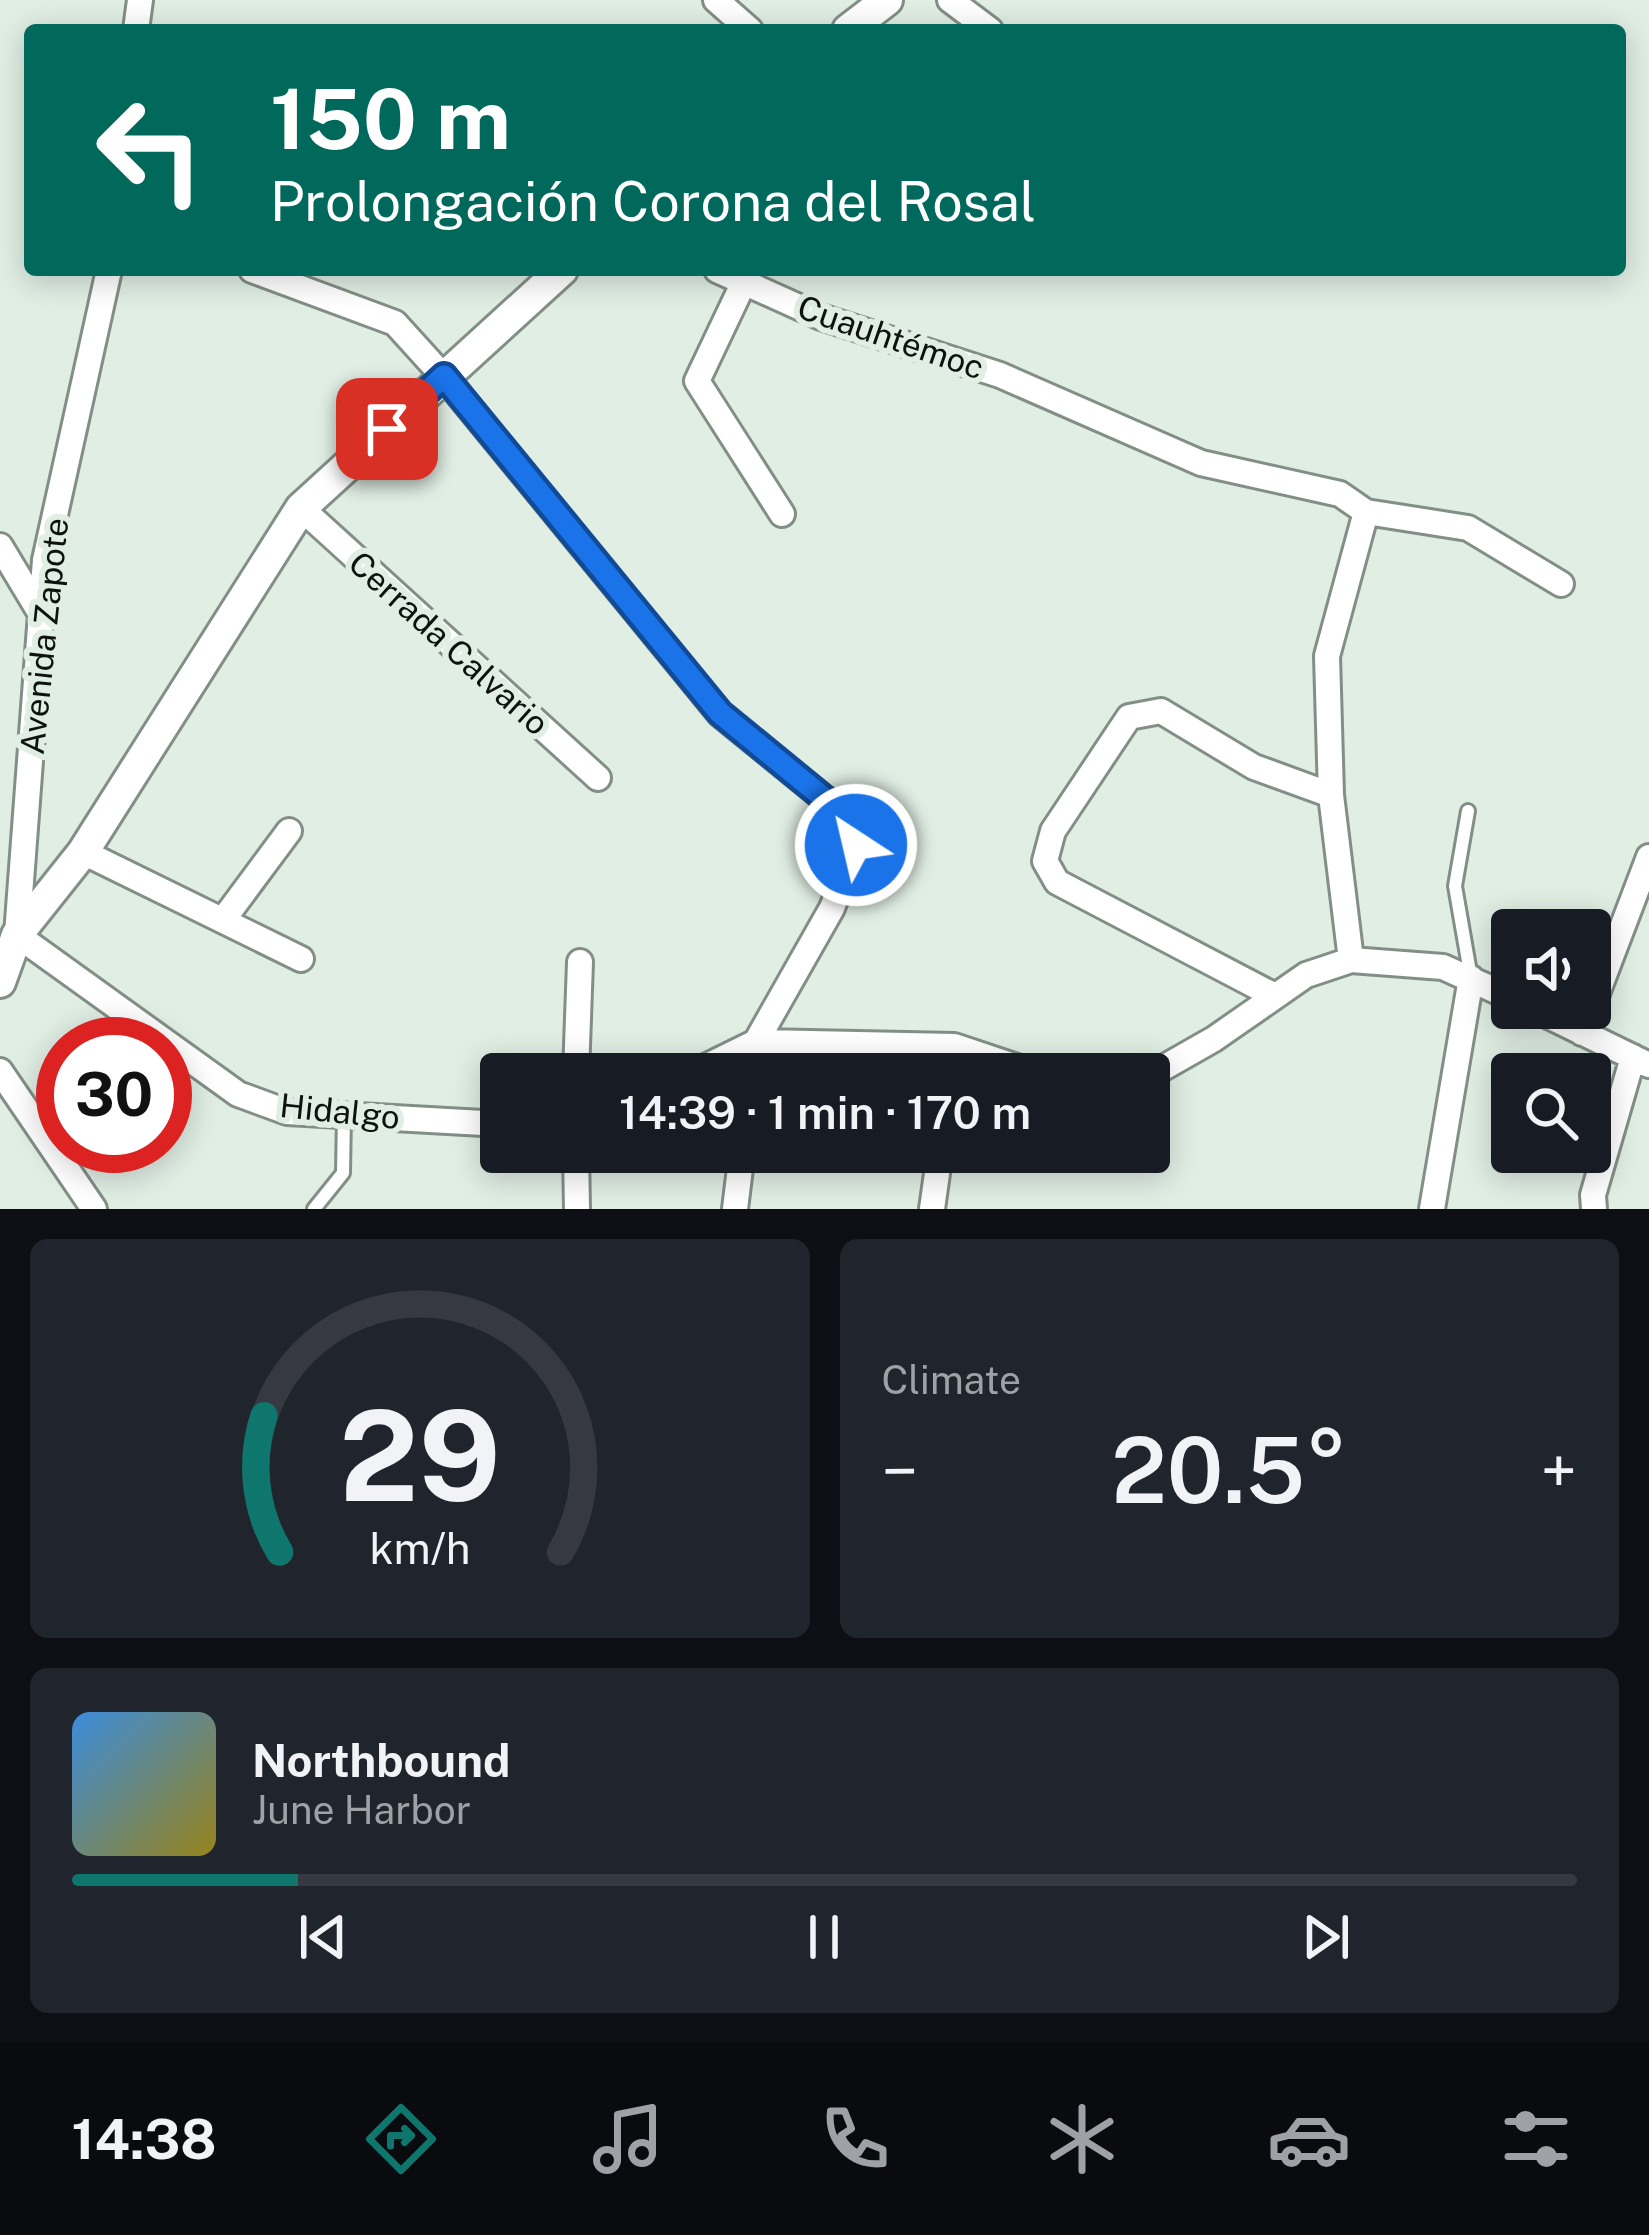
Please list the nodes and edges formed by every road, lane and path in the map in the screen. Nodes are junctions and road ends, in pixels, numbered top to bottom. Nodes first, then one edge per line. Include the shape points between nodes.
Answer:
1 (716, 0) edge
2 (887, 0) edge
3 (950, 0) edge
4 (743, 24) edge
5 (856, 24) edge
6 (982, 24) edge
7 (109, 276) edge
8 (269, 276) edge
9 (555, 276) edge
10 (730, 276) edge
11 (744, 282) junction
12 (444, 376) junction
13 (301, 508) junction
14 (1366, 512) junction
15 (782, 514) dead end
16 (0, 546) edge
17 (1561, 584) dead end
18 (41, 614) junction
19 (598, 778) dead end
20 (1331, 795) junction
21 (1468, 811) dead end
22 (289, 831) dead end
23 (83, 852) junction
24 (0, 854) edge
25 (1649, 857) edge
26 (21, 873) junction
27 (223, 920) junction
28 (17, 934) junction
29 (301, 959) dead end
30 (1351, 960) junction
31 (580, 962) dead end
32 (1472, 978) junction
33 (0, 982) edge
34 (1491, 988) edge
35 (1275, 997) junction
36 (1574, 1029) edge
37 (1582, 1033) junction
38 (756, 1042) junction
39 (954, 1046) junction
40 (577, 1053) edge
41 (734, 1053) edge
42 (755, 1053) edge
43 (953, 1053) edge
44 (975, 1053) edge
45 (1641, 1061) edge
46 (1170, 1064) edge
47 (0, 1071) edge
48 (344, 1115) junction
49 (480, 1123) edge
50 (576, 1173) edge
51 (739, 1173) edge
52 (937, 1173) edge
53 (94, 1209) edge
54 (314, 1209) edge
55 (577, 1209) edge
56 (735, 1209) edge
57 (932, 1209) edge
58 (1432, 1209) edge
59 (1594, 1209) edge

1 - 4 street
2 - 5 street
3 - 6 street
7 - 18 street, Avenida Zapote via 45,560
8 - 12 street via 394,323
9 - 12 street
10 - 11 street, Cuauhtémoc
11 - 14 street, Cuauhtémoc via 820,316 1000,375 1201,463 1340,494
11 - 15 street via 697,381
12 - 13 street
12 - 38 street via 720,713 842,813 856,845 832,908
13 - 19 street, Cerrada Calvario
13 - 23 street
14 - 17 street, Cuauhtémoc via 1468,528
14 - 20 street via 1327,656
16 - 18 street
18 - 26 street, Avenida Zapote
20 - 30 street
20 - 35 street via 1254,767 1161,711 1129,717 1053,831 1045,860 1057,882
21 - 32 lane via 1455,886
22 - 27 street
23 - 27 street
23 - 28 street
24 - 26 street
25 - 37 street
26 - 28 street, Avenida Zapote
27 - 29 street
28 - 33 street
28 - 48 street, Hidalgo via 238,1094 286,1112
30 - 32 street via 1443,967
30 - 35 street via 1306,975
31 - 40 street
32 - 34 street
32 - 58 street
35 - 46 street
36 - 37 street
37 - 45 street
38 - 39 street
38 - 41 street
38 - 42 street
39 - 43 street
39 - 44 street
45 - 59 street
47 - 53 street
48 - 49 street, Hidalgo
48 - 54 lane via 343,1173
50 - 55 street
51 - 56 street
52 - 57 street

